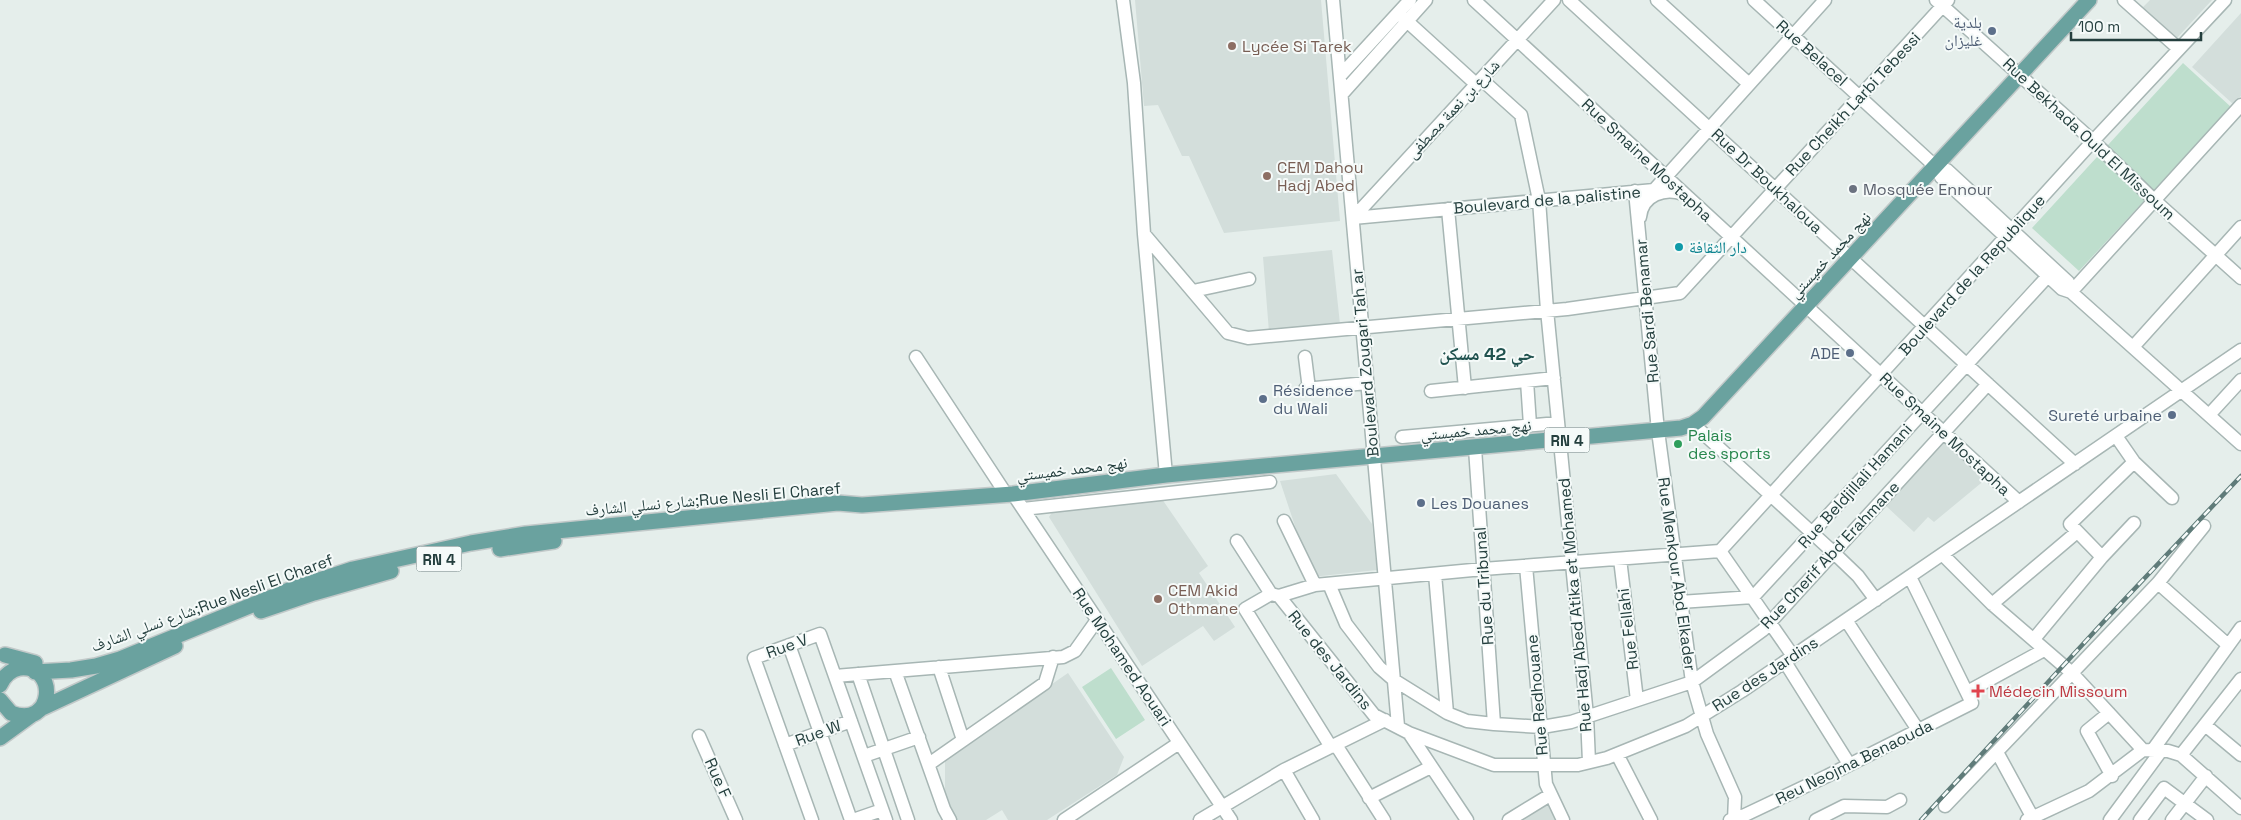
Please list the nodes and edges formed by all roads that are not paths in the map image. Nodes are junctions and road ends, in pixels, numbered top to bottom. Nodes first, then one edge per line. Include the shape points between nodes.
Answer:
1 (1122, 0) edge
2 (1333, 0) edge
3 (1410, 0) edge
4 (1426, 0) edge
5 (1474, 0) edge
6 (1554, 0) edge
7 (1569, 0) edge
8 (1657, 0) edge
9 (1754, 0) edge
10 (1825, 0) edge
11 (2089, 0) edge
12 (2124, 0) edge
13 (2225, 0) edge
14 (1942, 2) edge
15 (2139, 5) edge
16 (1402, 18) junction
17 (1793, 36) junction
18 (1517, 40) junction
19 (2179, 49) junction
20 (2021, 75) junction
21 (1340, 76) junction
22 (1479, 82) junction
23 (1749, 84) junction
24 (1342, 94) junction
25 (1861, 98) junction
26 (2240, 107) edge
27 (1709, 128) junction
28 (2093, 141) junction
29 (1936, 167) junction
30 (1665, 177) junction
31 (1775, 189) junction
32 (1635, 191) junction
33 (1686, 194) junction
34 (1539, 200) junction
35 (2154, 200) junction
36 (1448, 209) junction
37 (1353, 218) junction
38 (1639, 224) junction
39 (2241, 227) edge
40 (1144, 234) junction
41 (2010, 234) junction
42 (1731, 237) junction
43 (2215, 256) junction
44 (1850, 258) junction
45 (2048, 276) junction
46 (2241, 278) edge
47 (1248, 280) dead end
48 (1193, 291) junction
49 (2071, 292) junction
50 (1645, 299) junction
51 (1806, 306) junction
52 (1547, 310) junction
53 (1457, 319) junction
54 (1362, 327) junction
55 (1926, 328) junction
56 (2133, 347) junction
57 (2241, 350) edge
58 (916, 357) dead end
59 (1305, 357) dead end
60 (1965, 364) junction
61 (1882, 376) junction
62 (1554, 378) junction
63 (2241, 380) edge
64 (1527, 381) junction
65 (1367, 383) junction
66 (1988, 384) junction
67 (1465, 388) junction
68 (1430, 391) dead end
69 (2182, 391) junction
70 (1922, 413) junction
71 (2209, 415) junction
72 (1558, 423) junction
73 (1693, 424) junction
74 (1530, 426) junction
75 (1658, 432) junction
76 (1943, 432) junction
77 (2116, 436) junction
78 (1402, 437) dead end
79 (1560, 441) junction
80 (2241, 444) edge
81 (1475, 448) junction
82 (1374, 457) junction
83 (2134, 462) junction
84 (2075, 464) junction
85 (1166, 475) junction
86 (1270, 482) dead end
87 (1010, 494) junction
88 (1772, 495) junction
89 (2172, 498) dead end
90 (2019, 502) junction
91 (862, 505) junction
92 (1023, 510) junction
93 (1284, 521) dead end
94 (2134, 523) dead end
95 (2204, 526) dead end
96 (1812, 532) junction
97 (2077, 532) junction
98 (1237, 541) dead end
99 (1720, 551) junction
100 (1833, 552) junction
101 (1673, 555) junction
102 (1943, 555) junction
103 (2102, 557) junction
104 (1620, 559) junction
105 (1573, 562) junction
106 (1526, 566) junction
107 (1483, 569) junction
108 (1435, 574) junction
109 (1910, 577) junction
110 (1385, 579) junction
111 (2158, 583) junction
112 (1329, 584) junction
113 (1315, 585) junction
114 (1275, 595) junction
115 (1753, 597) junction
116 (1876, 600) junction
117 (1680, 602) junction
118 (1992, 604) junction
119 (1097, 620) junction
120 (1846, 620) junction
121 (1770, 622) junction
122 (2241, 628) edge
123 (2034, 639) junction
124 (789, 645) junction
125 (2228, 645) junction
126 (2044, 650) junction
127 (2, 653) edge
128 (1053, 657) junction
129 (1789, 659) junction
130 (939, 667) junction
131 (29, 670) junction
132 (71, 670) junction
133 (895, 671) junction
134 (2072, 673) junction
135 (858, 674) junction
136 (835, 676) junction
137 (2241, 679) edge
138 (1394, 680) junction
139 (1692, 682) junction
140 (0, 685) edge
141 (1969, 698) junction
142 (0, 700) edge
143 (1636, 700) junction
144 (37, 712) junction
145 (1446, 713) junction
146 (2109, 713) junction
147 (1587, 716) junction
148 (1700, 716) junction
149 (1385, 720) junction
150 (851, 721) junction
151 (1494, 724) junction
152 (1542, 726) junction
153 (2205, 726) junction
154 (1403, 729) junction
155 (1918, 730) junction
156 (820, 732) junction
157 (699, 736) dead end
158 (919, 737) junction
159 (0, 738) edge
160 (962, 740) junction
161 (1179, 743) junction
162 (785, 745) junction
163 (1333, 746) junction
164 (886, 749) junction
165 (2152, 751) junction
166 (1997, 752) junction
167 (1616, 754) junction
168 (2181, 755) junction
169 (2241, 755) edge
170 (864, 756) junction
171 (1589, 762) junction
172 (929, 764) junction
173 (1849, 764) junction
174 (1543, 765) junction
175 (1431, 767) junction
176 (1284, 770) junction
177 (2112, 776) junction
178 (2206, 776) junction
179 (1550, 795) junction
180 (1369, 798) junction
181 (1900, 800) dead end
182 (2185, 803) junction
183 (1222, 805) junction
184 (1946, 806) dead end
185 (2241, 808) edge
186 (884, 815) edge
187 (733, 819) edge
188 (1067, 819) edge
189 (1464, 819) edge
190 (1738, 819) edge
191 (2031, 819) edge
192 (812, 820) edge
193 (852, 820) edge
194 (908, 820) edge
195 (950, 820) edge
196 (1200, 820) edge
197 (1231, 820) edge
198 (1313, 820) edge
199 (1384, 820) edge
200 (1509, 820) edge
201 (1563, 820) edge
202 (1650, 820) edge
203 (1816, 820) edge
204 (2110, 820) edge
205 (2140, 820) edge
206 (2172, 820) edge
207 (2207, 820) edge

1 - 40 street via 1134,83
2 - 21 street, Boulevard Zougari Tah ar
3 - 16 street
4 - 16 street
5 - 18 street, Rue Smaine Mostapha
6 - 18 street, شارع بن نعمة مصطفى
7 - 27 street, Rue Dr Boukhaloua
8 - 23 street
9 - 17 street, Rue Belacel
10 - 17 street, Boulevard de la palistine
11 - 20 main road, نهج محمد خميستي / RN 4
12 - 15 street
13 - 19 street, Boulevard de la Republique
14 - 20 street, Rue Bekhada Ould El Missoum
14 - 25 street, Rue Cheikh Larbi Tebessi
15 - 19 street
16 - 21 street
16 - 22 street, Rue Hadj Abed Atika et Mohamed
16 - 24 street
17 - 23 street, Boulevard de la palistine
17 - 25 street, Rue Belacel
18 - 22 street, شارع بن نعمة مصطفى
18 - 30 street, Rue Smaine Mostapha
19 - 28 street, Boulevard de la Republique
20 - 28 street, Rue Bekhada Ould El Missoum
20 - 29 main road, نهج محمد خميستي / RN 4
21 - 24 street, Boulevard Zougari Tah ar
22 - 34 street, Rue Hadj Abed Atika et Mohamed via 1521,114
22 - 37 street, شارع بن نعمة مصطفى
23 - 27 street, Boulevard de la palistine
24 - 37 street, Boulevard Zougari Tah ar
25 - 29 street, Rue Belacel
25 - 31 street, Rue Cheikh Larbi Tebessi
26 - 35 street
27 - 30 street, Boulevard de la palistine
27 - 31 street, Rue Dr Boukhaloua
28 - 35 street, Rue Bekhada Ould El Missoum
28 - 41 street, Boulevard de la Republique
29 - 41 street, Rue Belacel via 1941,177
29 - 44 main road, نهج محمد خميستي / RN 4
30 - 32 street, Boulevard de la palistine via 1654,190
30 - 33 street, Rue Smaine Mostapha
31 - 42 street, Rue Cheikh Larbi Tebessi
31 - 44 street, Rue Dr Boukhaloua
32 - 34 street, Boulevard de la palistine
32 - 38 street, Rue Sardi Benamar
33 - 38 street via 1664,191 1653,195 1640,213
33 - 42 street, Rue Smaine Mostapha
34 - 36 street, Boulevard de la palistine
34 - 52 street, Rue Hadj Abed Atika et Mohamed
35 - 43 street, Rue Bekhada Ould El Missoum
35 - 49 street
36 - 37 street, Boulevard de la palistine
36 - 53 street
37 - 54 street, Boulevard Zougari Tah ar
38 - 50 street, Rue Sardi Benamar
39 - 43 street
40 - 48 street, Rue Cheikh Larbi Tebessi
40 - 85 street
41 - 45 street
41 - 49 street via 2068,282
41 - 55 street, Boulevard de la Republique
42 - 50 street, Rue Cheikh Larbi Tebessi via 1680,293
42 - 51 street, Rue Smaine Mostapha
43 - 46 street, Rue Bekhada Ould El Missoum
43 - 56 street
44 - 51 main road, نهج محمد خميستي / RN 4
44 - 55 street, Rue Dr Boukhaloua
45 - 49 street via 2062,289
45 - 60 street, Rue Beldjillali Hamani
47 - 48 street
48 - 54 street, Rue Cheikh Larbi Tebessi via 1228,333 1248,338
49 - 56 street
50 - 52 street, Rue Cheikh Larbi Tebessi
50 - 75 street, Rue Sardi Benamar
51 - 61 street, Rue Smaine Mostapha
51 - 73 main road, نهج محمد خميستي / RN 4 via 1704,417
52 - 53 street, Rue Cheikh Larbi Tebessi
52 - 62 street, Rue Hadj Abed Atika et Mohamed
53 - 54 street, Rue Cheikh Larbi Tebessi
53 - 67 street
54 - 65 street, Boulevard Zougari Tah ar
55 - 60 street, Rue Dr Boukhaloua
55 - 61 street, Boulevard de la Republique
56 - 69 street
57 - 69 street, Rue des Jardins
58 - 87 street, Rue Mohamed Aouari
59 - 65 street via 1307,389
60 - 66 street, Rue Dr Boukhaloua
60 - 70 street, Rue Beldjillali Hamani
61 - 70 street, Rue Smaine Mostapha
61 - 88 street, Boulevard de la Republique
62 - 64 street
62 - 72 street, Rue Hadj Abed Atika et Mohamed
63 - 71 street
64 - 67 street
64 - 74 street
65 - 82 street, Boulevard Zougari Tah ar
66 - 76 street, Rue Cherif Abd Erahmane
66 - 84 street, Rue Dr Boukhaloua
67 - 68 street
69 - 71 street
69 - 77 street, Rue des Jardins
70 - 76 street, Rue Smaine Mostapha
70 - 96 street, Rue Beldjillali Hamani
71 - 80 street
72 - 74 street
72 - 79 street, Rue Hadj Abed Atika et Mohamed
73 - 75 main road, نهج محمد خميستي / RN 4
73 - 88 street
74 - 78 street
75 - 79 main road, نهج محمد خميستي / RN 4
75 - 101 street, Rue Menkour Abd Elkader
76 - 90 street, Rue Smaine Mostapha
76 - 100 street, Rue Cherif Abd Erahmane
77 - 83 street
77 - 84 street, Rue des Jardins
79 - 81 main road, نهج محمد خميستي / RN 4
79 - 105 street, Rue Hadj Abed Atika et Mohamed
81 - 82 main road, نهج محمد خميستي / RN 4
81 - 107 street, Rue du Tribunal
82 - 85 main road, نهج محمد خميستي / RN 4
82 - 110 street, Boulevard Zougari Tah ar
83 - 89 street
83 - 97 street via 2070,524
84 - 90 street, Rue des Jardins
85 - 87 main road, نهج محمد خميستي / RN 4
86 - 92 street
87 - 91 main road, نهج محمد خميستي / RN 4
87 - 92 street, Rue Mohamed Aouari
88 - 96 street
88 - 99 street, Boulevard de la Republique
90 - 102 street, Rue des Jardins
91 - 132 main road, شارع نسلي الشارف;Rue Nesli El Charef / RN 4 via 838,503 526,534 471,543 353,570 289,590 120,658
91 - 144 main road, شارع نسلي الشارف;Rue Nesli El Charef / RN 4 via 838,512 558,541 444,558 314,593 232,621
92 - 119 street, Rue Mohamed Aouari
93 - 113 street
94 - 103 street
95 - 111 street
96 - 100 street
96 - 115 street, Rue Beldjillali Hamani
97 - 103 street
97 - 118 street
98 - 114 street, Rue des Jardins
99 - 101 street
99 - 115 street
100 - 116 street via 1858,576
100 - 121 street, Rue Cherif Abd Erahmane
101 - 104 street
101 - 117 street, Rue Menkour Abd Elkader
102 - 109 street, Rue des Jardins
102 - 118 street
103 - 123 street
104 - 105 street
104 - 143 street, Rue Fellahi
105 - 106 street
105 - 147 street, Rue Hadj Abed Atika et Mohamed
106 - 107 street
106 - 152 street, Rue Redhouane
107 - 108 street
107 - 151 street, Rue du Tribunal
108 - 110 street
108 - 145 street
109 - 116 street, Rue des Jardins
109 - 141 street
110 - 112 street
110 - 138 street, Boulevard Zougari Tah ar
111 - 125 street
111 - 134 street
112 - 113 street
112 - 138 street, Rue Cherif Abd Erahmane via 1346,624 1379,667
113 - 114 street
114 - 149 street, Rue des Jardins via 1374,715
114 - 163 street via 1246,609
115 - 117 street
115 - 121 street
116 - 120 street, Rue des Jardins
117 - 139 street, Rue Menkour Abd Elkader
118 - 123 street
119 - 128 street via 1075,651 1063,657
119 - 161 street, Rue Mohamed Aouari
120 - 129 street, Rue des Jardins
120 - 155 street
121 - 129 street
121 - 139 street, Rue Cherif Abd Erahmane
122 - 125 street
123 - 126 street
124 - 136 street, Rue V via 820,634
124 - 156 street
124 - 162 street, Rue V via 754,658
125 - 165 street
126 - 134 street
126 - 141 street, Reu Neojma Benaouda
127 - 131 main road
127 - 132 main road
128 - 130 street
128 - 160 street via 1045,683
129 - 148 street, Rue des Jardins
129 - 173 street
130 - 133 street
130 - 160 street
131 - 132 main road, شارع نسلي الشارف;Rue Nesli El Charef / RN 4
131 - 140 main road via 8,673
131 - 144 main road via 45,682 47,689 44,703
133 - 135 street
133 - 158 street
134 - 146 street
134 - 166 street
135 - 136 street
135 - 164 street
136 - 150 street
137 - 153 street
138 - 145 street, Rue Cherif Abd Erahmane
138 - 154 street, Boulevard Zougari Tah ar
139 - 143 street, Rue Cherif Abd Erahmane
139 - 148 street, Rue Menkour Abd Elkader
141 - 155 street, Reu Neojma Benaouda
142 - 144 main road via 11,713 26,716
143 - 147 street, Rue Cherif Abd Erahmane
144 - 159 main road, RN 4
145 - 151 street, Rue Cherif Abd Erahmane via 1467,721
146 - 165 street
146 - 177 street via 2087,731
147 - 152 street, Rue Cherif Abd Erahmane
147 - 171 street, Rue Hadj Abed Atika et Mohamed
148 - 167 street, Rue des Jardins via 1686,726
148 - 190 street, Rue Menkour Abd Elkader via 1735,797
149 - 154 street, Rue des Jardins
149 - 163 street
150 - 156 street, Rue W
150 - 170 street
151 - 152 street, Rue Cherif Abd Erahmane
152 - 174 street, Rue Redhouane
153 - 168 street
153 - 169 street
154 - 174 street, Rue des Jardins via 1494,765
154 - 175 street
155 - 173 street, Reu Neojma Benaouda
156 - 162 street, Rue W
156 - 193 street
157 - 187 street, Rue F
158 - 164 street
158 - 172 street
160 - 172 street
161 - 183 street, Rue Mohamed Aouari
161 - 188 street
162 - 192 street
163 - 176 street
163 - 180 street
164 - 170 street
164 - 194 street
165 - 168 street
165 - 177 street
165 - 204 street
166 - 184 street
166 - 191 street
167 - 171 street, Rue des Jardins
167 - 202 street
168 - 178 street
170 - 186 street
171 - 174 street, Rue des Jardins
172 - 195 street
173 - 190 street, Reu Neojma Benaouda
174 - 179 street, Rue Redhouane
175 - 180 street
175 - 189 street
176 - 183 street
176 - 198 street
177 - 191 street
178 - 182 street
178 - 185 street
179 - 200 street
179 - 201 street, Rue Redhouane
180 - 199 street
181 - 203 street via 1887,807 1844,806
182 - 205 street via 2164,788
182 - 206 street
182 - 207 street
183 - 196 street
183 - 197 street, Rue Mohamed Aouari
186 - 193 street

